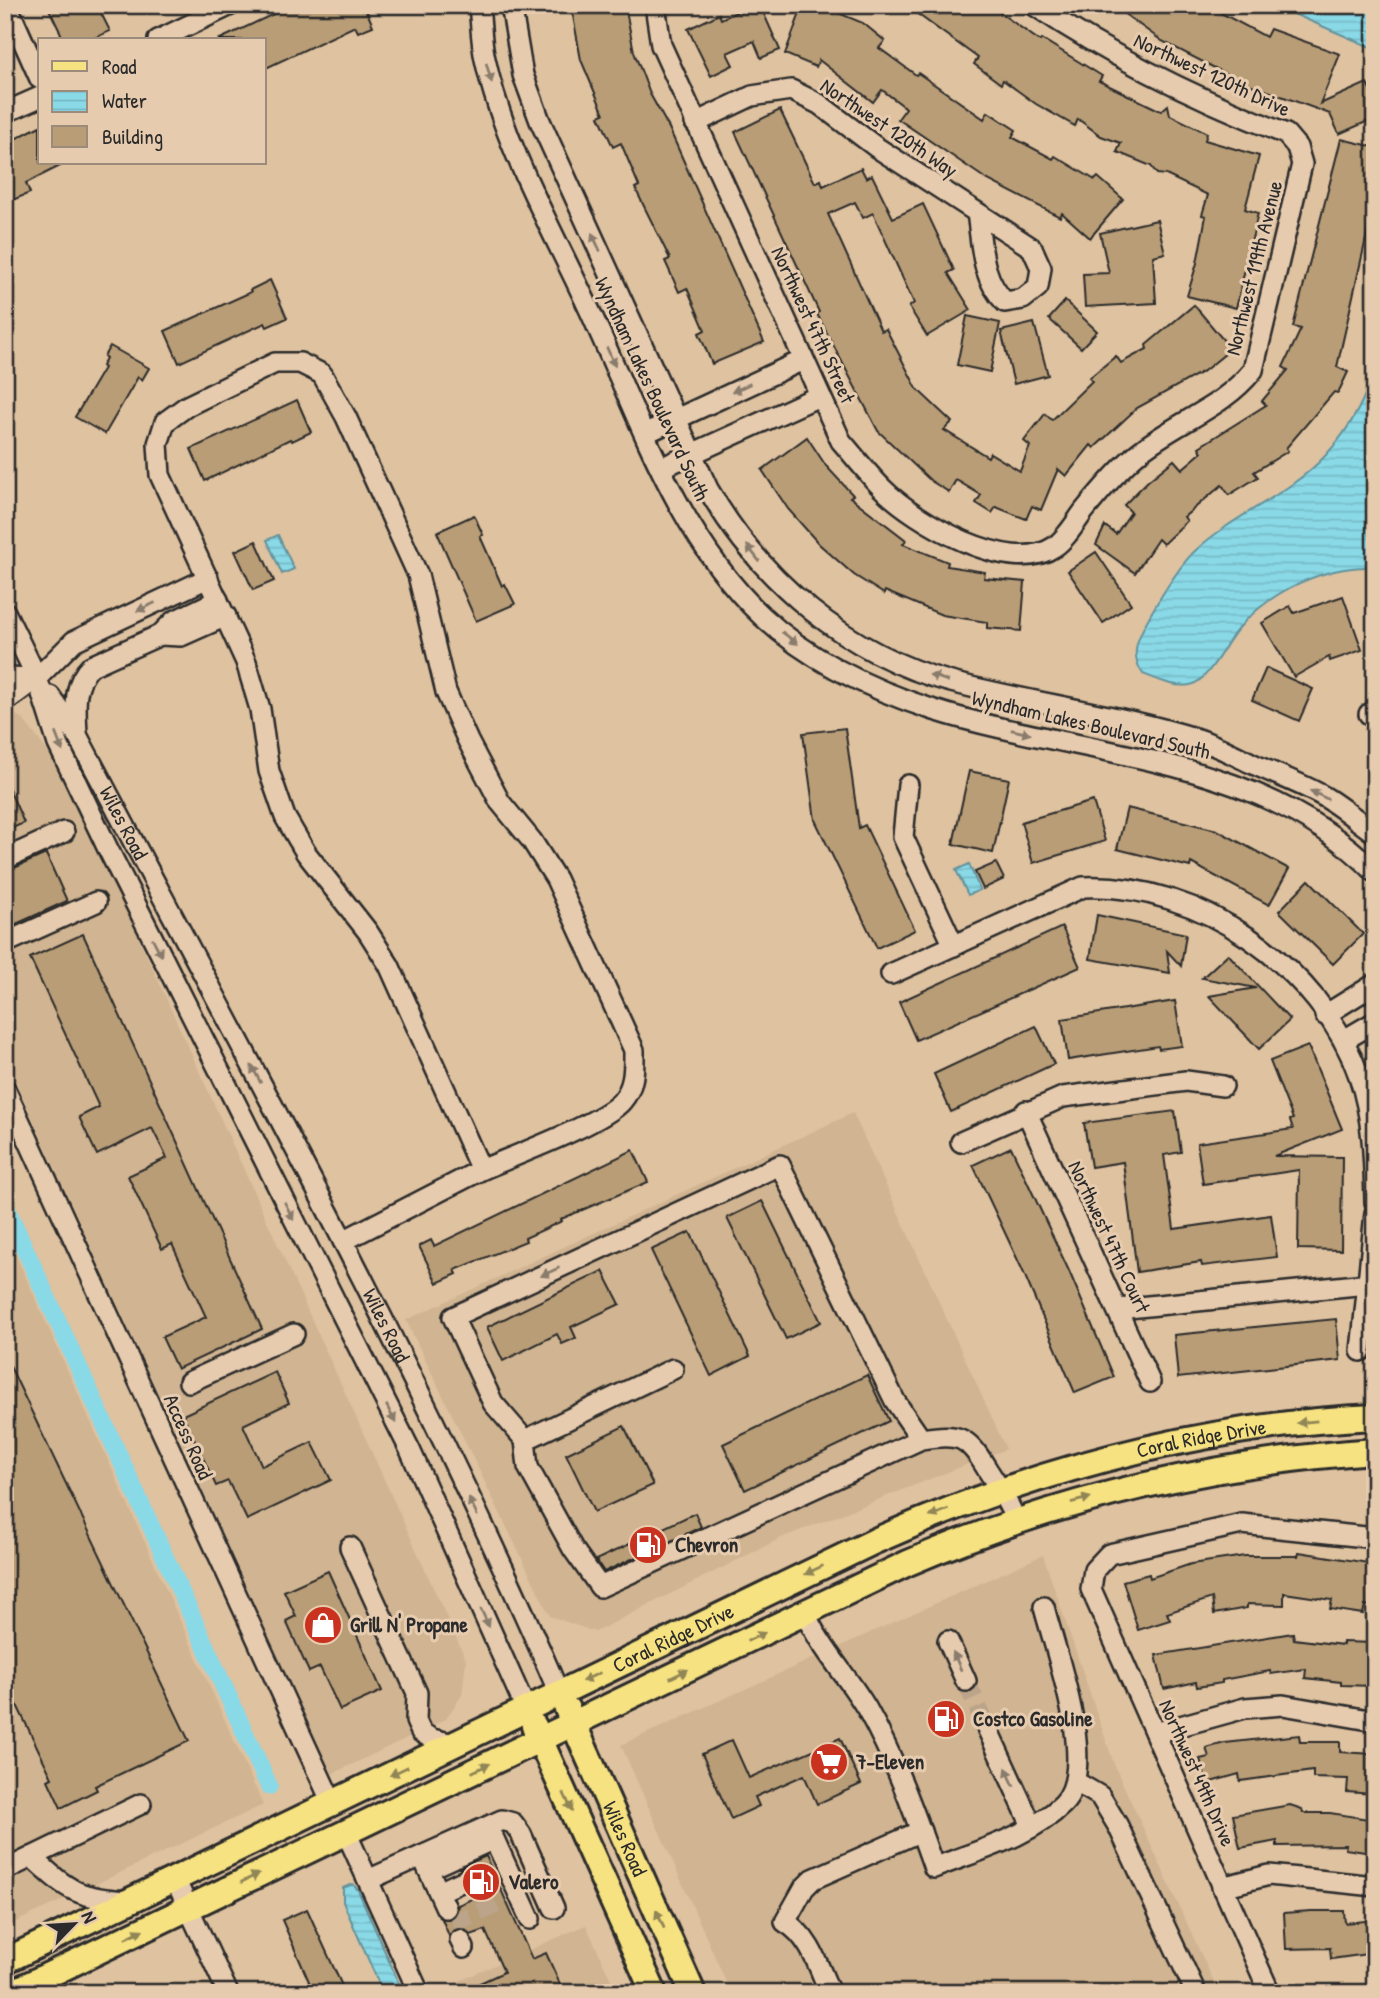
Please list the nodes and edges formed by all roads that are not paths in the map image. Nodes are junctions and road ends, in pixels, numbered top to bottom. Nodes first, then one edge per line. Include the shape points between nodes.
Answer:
1 (7, 5) edge
2 (479, 5) edge
3 (511, 5) edge
4 (655, 5) edge
5 (1034, 5) edge
6 (223, 7) edge
7 (162, 38) edge
8 (38, 75) edge
9 (38, 98) edge
10 (6, 113) edge
11 (695, 123) junction
12 (1297, 147) joint
13 (977, 213) dead end
14 (803, 360) junction
15 (819, 396) junction
16 (675, 419) junction
17 (646, 433) junction
18 (692, 454) junction
19 (661, 468) junction
20 (1042, 555) joint
21 (208, 578) junction
22 (173, 594) junction
23 (222, 608) junction
24 (5, 612) edge
25 (184, 616) junction
26 (160, 635) junction
27 (5, 677) edge
28 (37, 678) junction
29 (5, 702) edge
30 (77, 735) junction
31 (908, 785) dead end
32 (64, 832) dead end
33 (1375, 833) edge
34 (5, 859) edge
35 (1375, 872) edge
36 (96, 902) dead end
37 (5, 943) edge
38 (954, 946) junction
39 (891, 974) dead end
40 (1375, 984) edge
41 (1325, 1015) junction
42 (1375, 1022) edge
43 (1344, 1040) junction
44 (1223, 1086) dead end
45 (5, 1089) edge
46 (1026, 1111) junction
47 (961, 1142) dead end
48 (481, 1170) junction
49 (1375, 1202) edge
50 (1375, 1213) edge
51 (343, 1241) junction
52 (1367, 1284) junction
53 (1118, 1309) junction
54 (294, 1334) dead end
55 (1362, 1351) dead end
56 (673, 1368) dead end
57 (189, 1382) dead end
58 (1150, 1382) dead end
59 (1375, 1417) edge
60 (921, 1438) junction
61 (525, 1440) junction
62 (1375, 1451) edge
63 (1003, 1489) junction
64 (1016, 1521) junction
65 (1375, 1538) edge
66 (350, 1548) dead end
67 (1044, 1607) dead end
68 (805, 1613) junction
69 (948, 1641) dead end
70 (966, 1681) tunnel mouth
71 (559, 1693) junction
72 (526, 1709) junction
73 (1375, 1721) edge
74 (573, 1724) junction
75 (987, 1728) tunnel mouth
76 (1155, 1733) junction
77 (540, 1740) junction
78 (454, 1744) junction
79 (1076, 1782) junction
80 (332, 1802) junction
81 (141, 1804) dead end
82 (1032, 1826) junction
83 (920, 1831) junction
84 (346, 1832) junction
85 (32, 1857) junction
86 (425, 1862) junction
87 (5, 1870) edge
88 (175, 1879) junction
89 (368, 1880) junction
90 (465, 1880) tunnel mouth
91 (1375, 1886) edge
92 (1222, 1887) junction
93 (131, 1901) junction
94 (188, 1908) junction
95 (554, 1908) dead end
96 (530, 1919) dead end
97 (5, 1961) edge
98 (11, 1993) edge
99 (228, 1993) edge
100 (419, 1993) edge
101 (654, 1993) edge
102 (693, 1993) edge
103 (831, 1993) edge
104 (1196, 1993) edge
105 (1270, 1993) edge

1 - 8 street
2 -> 17 street, Wyndham Lakes Boulevard South via 485,58 510,138
16 -> 3 street, Wyndham Lakes Boulevard South via 540,121 523,75
4 - 11 street, Northwest 47th Street via 661,45
5 - 12 street, Northwest 120th Drive via 1166,82 1286,134
6 - 7 street
9 - 10 street
11 - 13 street, Northwest 120th Way via 752,96 791,90 820,104
11 - 14 street, Northwest 47th Street
12 - 20 street, Northwest 119th Avenue via 1303,164 1253,369 1238,389 1139,452 1104,486 1057,545
14 - 15 street, Northwest 47th Street
14 -> 16 street
15 - 18 street
15 - 20 street, Northwest 47th Street via 841,441 884,490 930,525 982,548
16 - 17 street
16 - 18 street, Wyndham Lakes Boulevard South
17 - 19 street, Wyndham Lakes Boulevard South
18 - 19 street
33 -> 18 street, Wyndham Lakes Boulevard South via 1327,798 1202,740 949,681 882,655 840,632 763,567 725,518
19 -> 35 street, Wyndham Lakes Boulevard South via 689,522 726,574 762,616 820,661 886,693 953,716 1237,785 1314,824
21 - 22 street
21 - 23 street
21 - 48 street via 160,475 158,444 165,422 187,406 275,363 300,363 322,374 346,417 418,575 446,692 500,803 556,878 634,1050 634,1078 622,1101 603,1116
22 - 25 street
22 -> 28 street via 74,641
23 - 25 street
23 - 26 street via 181,636
23 - 48 street via 260,709 269,771 285,817 306,853 389,965
24 - 28 street, Wiles Road
25 - 26 street
26 - 30 street via 101,660 84,673 77,691
27 - 28 street
28 - 29 street
28 - 30 street, Wiles Road
28 -> 72 street, Wiles Road via 58,744 410,1450
51 -> 30 street, Wiles Road
31 - 38 street via 903,837
32 - 34 street
36 - 37 street
38 - 39 street
38 - 41 street via 1083,887 1112,886 1172,901 1264,946 1300,981
40 - 41 street
41 - 43 street
42 - 43 street
43 - 49 street via 1359,1077 1374,1140
44 - 46 street via 1186,1081 1097,1090
45 - 80 street, Access Road
46 - 47 street
46 - 53 street, Northwest 47th Court
48 - 51 street
50 - 52 street
71 -> 51 street, Wiles Road
52 - 53 street
52 - 55 street
53 - 58 street, Northwest 47th Court
54 - 57 street
56 - 61 street
59 -> 63 main road, Coral Ridge Drive via 1183,1441
60 - 61 street via 600,1587 573,1549 528,1467
60 -> 61 street via 895,1401 780,1166 453,1317 493,1403
60 - 63 street via 963,1438 979,1452
64 -> 62 main road, Coral Ridge Drive via 1179,1476 1300,1457
63 - 64 street
63 -> 71 main road, Coral Ridge Drive via 875,1541
64 - 68 main road, Coral Ridge Drive via 908,1563
65 - 76 street, Northwest 49th Drive via 1242,1524 1109,1554 1094,1570 1091,1589
66 - 78 street via 417,1693 416,1721 421,1732
67 - 79 street via 1077,1744
74 -> 68 main road, Coral Ridge Drive
68 - 83 street via 816,1639 869,1712
70 -> 69 street
71 - 72 main road, Coral Ridge Drive
71 - 74 main road, Wiles Road
72 - 77 main road, Wiles Road
72 - 78 main road, Coral Ridge Drive
73 - 76 street via 1283,1705 1245,1708
74 - 77 main road, Coral Ridge Drive
102 -> 74 main road, Wiles Road
82 -> 75 street
76 - 92 street, Northwest 49th Drive
84 -> 77 main road, Coral Ridge Drive
77 -> 101 main road, Wiles Road
78 -> 80 main road, Coral Ridge Drive
79 - 82 street via 1066,1801
79 - 104 street via 1100,1796 1118,1826
80 - 88 main road, Coral Ridge Drive
81 - 85 street
82 - 83 street via 934,1868
83 - 103 street via 813,1880 785,1922 800,1933
84 - 89 street
94 -> 84 main road, Coral Ridge Drive
85 - 87 street
85 - 93 street via 73,1893
86 - 89 street
86 - 90 street via 442,1900
86 - 95 street via 502,1820 513,1823
86 - 96 street via 494,1839 498,1865 512,1897
88 - 93 main road, Coral Ridge Drive
88 - 94 street
89 - 100 street
91 - 92 street via 1269,1875
92 - 105 street, Northwest 49th Drive
93 - 97 main road, Coral Ridge Drive
98 -> 94 main road, Coral Ridge Drive
94 - 99 street

